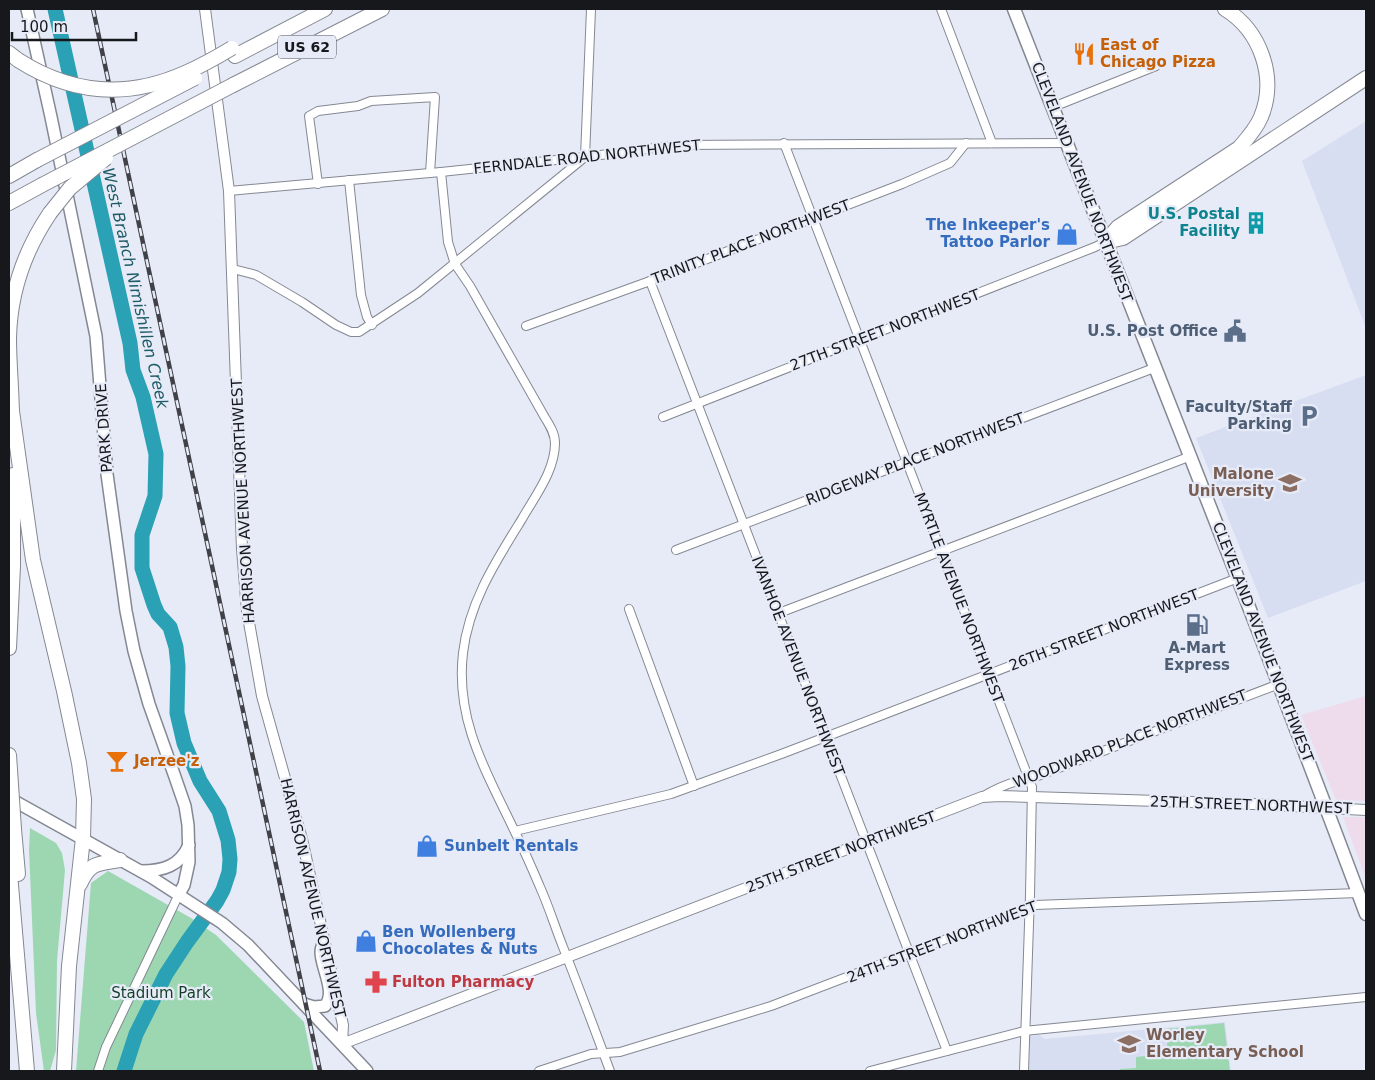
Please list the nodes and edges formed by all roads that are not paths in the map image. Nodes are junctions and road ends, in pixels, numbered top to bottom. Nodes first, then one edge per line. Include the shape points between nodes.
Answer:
1 (27, 9) edge
2 (205, 9) edge
3 (308, 9) edge
4 (325, 9) edge
5 (382, 9) edge
6 (591, 9) edge
7 (941, 9) edge
8 (1014, 9) edge
9 (1225, 9) edge
10 (234, 52) junction
11 (13, 57) edge
12 (1156, 66) dead end
13 (1366, 78) edge
14 (1053, 107) junction
15 (166, 121) junction
16 (784, 143) junction
17 (966, 143) junction
18 (992, 143) junction
19 (1067, 143) junction
20 (585, 157) junction
21 (441, 172) junction
22 (430, 173) junction
23 (9, 176) edge
24 (349, 180) junction
25 (318, 184) junction
26 (229, 190) junction
27 (9, 203) edge
28 (812, 218) junction
29 (1105, 242) junction
30 (455, 264) junction
31 (233, 269) junction
32 (650, 281) junction
33 (372, 324) junction
34 (526, 326) dead end
35 (859, 340) junction
36 (1154, 368) junction
37 (697, 403) junction
38 (12, 411) junction
39 (663, 417) dead end
40 (1191, 456) junction
41 (906, 462) junction
42 (744, 524) junction
43 (676, 550) dead end
44 (941, 551) junction
45 (1238, 578) junction
46 (629, 609) dead end
47 (779, 613) junction
48 (9, 648) edge
49 (988, 674) junction
50 (1279, 684) junction
51 (826, 737) junction
52 (9, 755) edge
53 (10, 770) edge
54 (1028, 778) junction
55 (694, 786) junction
56 (1032, 797) junction
57 (9, 798) edge
58 (982, 798) junction
59 (1327, 808) junction
60 (1366, 810) edge
61 (515, 831) junction
62 (83, 838) junction
63 (867, 842) junction
64 (190, 843) junction
65 (120, 860) junction
66 (9, 862) edge
67 (141, 871) junction
68 (78, 890) junction
69 (1358, 893) junction
70 (184, 897) junction
71 (1029, 907) junction
72 (1366, 914) edge
73 (15, 937) junction
74 (324, 940) junction
75 (910, 954) junction
76 (567, 957) junction
77 (1366, 997) edge
78 (304, 1004) junction
79 (1024, 1030) junction
80 (342, 1044) junction
81 (947, 1051) junction
82 (603, 1054) junction
83 (27, 1071) edge
84 (64, 1071) edge
85 (98, 1071) edge
86 (367, 1071) edge
87 (539, 1071) edge
88 (610, 1071) edge
89 (870, 1071) edge
90 (1024, 1071) edge

1 - 64 main road, PARK DRIVE via 96,336 107,474 126,611 134,651 184,806
2 - 26 street, HARRISON AVENUE NORTHWEST
3 - 10 highway
4 - 10 highway, US 62
5 - 15 highway, US 62, bridge
6 - 20 street
7 - 18 street
8 - 14 main road, CLEVELAND AVENUE NORTHWEST
9 - 29 highway via 1245,26 1264,58 1267,95 1257,124 1238,148 1118,227
10 - 11 highway, bridge via 148,86 122,89 89,88 66,83 44,75
10 - 23 highway, bridge
12 - 14 street
13 - 29 highway via 1123,238
14 - 19 main road, CLEVELAND AVENUE NORTHWEST
15 - 27 highway, bridge
15 - 38 highway, bridge via 93,168 70,188 30,246 18,277 10,313
16 - 17 street, FERNDALE ROAD NORTHWEST
16 - 20 street, FERNDALE ROAD NORTHWEST via 678,144
16 - 28 street, MYRTLE AVENUE NORTHWEST
17 - 18 street, FERNDALE ROAD NORTHWEST
17 - 28 street, TRINITY PLACE NORTHWEST via 950,163
18 - 19 street, FERNDALE ROAD NORTHWEST
19 - 29 main road, CLEVELAND AVENUE NORTHWEST
20 - 21 street, FERNDALE ROAD NORTHWEST
20 - 30 street
21 - 22 street, FERNDALE ROAD NORTHWEST
21 - 30 street via 448,242
22 - 24 street, FERNDALE ROAD NORTHWEST
22 - 25 street via 435,97 371,101 358,106 318,111 309,116
24 - 25 street, FERNDALE ROAD NORTHWEST
24 - 33 street via 360,295
25 - 26 street, FERNDALE ROAD NORTHWEST
26 - 31 street, HARRISON AVENUE NORTHWEST
28 - 32 street, TRINITY PLACE NORTHWEST
28 - 35 street, MYRTLE AVENUE NORTHWEST
29 - 35 street, 27TH STREET NORTHWEST
29 - 36 main road, CLEVELAND AVENUE NORTHWEST
30 - 33 street
30 - 61 street via 544,416 555,442 553,460 543,482 481,589 470,618 463,655 469,729 482,764
31 - 33 street via 256,275 351,332 359,332
31 - 74 street, HARRISON AVENUE NORTHWEST via 242,549 248,618 262,696 298,821
32 - 34 street, TRINITY PLACE NORTHWEST
32 - 37 street, IVANHOE AVENUE NORTHWEST
35 - 37 street, 27TH STREET NORTHWEST
35 - 41 street, MYRTLE AVENUE NORTHWEST
36 - 40 main road, CLEVELAND AVENUE NORTHWEST
36 - 41 street, RIDGEWAY PLACE NORTHWEST
37 - 39 street, 27TH STREET NORTHWEST
37 - 42 street, IVANHOE AVENUE NORTHWEST
38 - 48 highway via 14,529
38 - 62 highway via 33,560 79,762 84,799
40 - 44 street
40 - 45 main road, CLEVELAND AVENUE NORTHWEST
41 - 42 street, RIDGEWAY PLACE NORTHWEST
41 - 44 street, MYRTLE AVENUE NORTHWEST
42 - 43 street, RIDGEWAY PLACE NORTHWEST
42 - 47 street, IVANHOE AVENUE NORTHWEST
44 - 47 street
44 - 49 street, MYRTLE AVENUE NORTHWEST
45 - 49 street, 26TH STREET NORTHWEST
45 - 50 main road, CLEVELAND AVENUE NORTHWEST
46 - 55 street
47 - 51 street, IVANHOE AVENUE NORTHWEST
49 - 51 street, 26TH STREET NORTHWEST
49 - 54 street, MYRTLE AVENUE NORTHWEST
50 - 54 street, WOODWARD PLACE NORTHWEST
50 - 59 main road, CLEVELAND AVENUE NORTHWEST
51 - 55 street, 26TH STREET NORTHWEST
51 - 63 street, IVANHOE AVENUE NORTHWEST
52 - 53 highway
53 - 73 highway, bridge via 19,897
54 - 56 street, MYRTLE AVENUE NORTHWEST
54 - 58 street, WOODWARD PLACE NORTHWEST via 991,791
55 - 61 street, 26TH STREET NORTHWEST
56 - 58 street, 25TH STREET NORTHWEST
56 - 59 street, 25TH STREET NORTHWEST
56 - 71 street, MYRTLE AVENUE NORTHWEST
57 - 62 main road
58 - 63 street, 25TH STREET NORTHWEST
59 - 60 street, 25TH STREET NORTHWEST
59 - 69 main road, CLEVELAND AVENUE NORTHWEST
61 - 76 street
62 - 65 main road
62 - 68 highway
63 - 75 street, IVANHOE AVENUE NORTHWEST
63 - 76 street, 25TH STREET NORTHWEST
64 - 67 main road via 176,864 159,870
64 - 70 main road, PARK DRIVE
65 - 67 main road
65 - 68 highway via 98,863 86,870
66 - 73 highway
67 - 70 main road
68 - 84 highway via 68,975
69 - 71 street, 24TH STREET NORTHWEST
69 - 72 main road, CLEVELAND AVENUE NORTHWEST
70 - 78 main road via 248,945
70 - 85 street via 106,1048
71 - 75 street, 24TH STREET NORTHWEST
71 - 79 street, MYRTLE AVENUE NORTHWEST
73 - 83 highway
74 - 78 main road via 321,951 329,1000 325,1006
74 - 80 street, HARRISON AVENUE NORTHWEST via 343,1025
75 - 81 street, IVANHOE AVENUE NORTHWEST
75 - 82 street, 24TH STREET NORTHWEST via 771,1006 620,1052
76 - 80 street, 25TH STREET NORTHWEST
76 - 82 street
77 - 79 street
78 - 80 main road
79 - 81 street
79 - 90 street, MYRTLE AVENUE NORTHWEST
80 - 86 main road
81 - 89 street
82 - 87 street, 24TH STREET NORTHWEST via 591,1054
82 - 88 street

